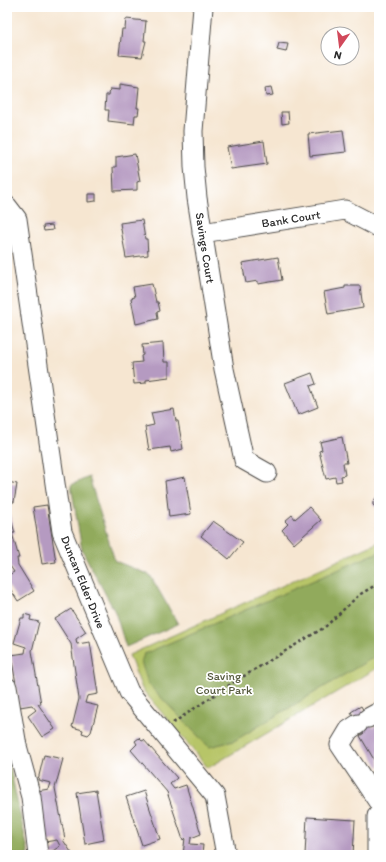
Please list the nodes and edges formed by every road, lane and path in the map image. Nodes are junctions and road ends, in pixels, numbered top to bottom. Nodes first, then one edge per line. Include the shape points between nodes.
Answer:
1 (203, 7) edge
2 (7, 206) edge
3 (376, 226) dead end
4 (202, 233) junction
5 (267, 473) dead end
6 (379, 583) edge
7 (7, 687) edge
8 (369, 718) edge
9 (161, 731) junction
10 (379, 803) edge
11 (379, 814) edge
12 (38, 855) edge
13 (226, 855) edge
14 (377, 855) edge

1 - 4 street, Savings Court via 193,131
2 - 9 street, Duncan Elder Drive via 17,219 62,532 129,692
3 - 4 street, Bank Court via 345,210
4 - 5 street, Savings Court via 224,369 244,460
6 - 9 path via 359,595 325,627 226,687
7 - 12 street via 17,746 31,797
8 - 10 street via 348,730 340,745
9 - 13 street, Duncan Elder Drive via 215,796
11 - 14 street

